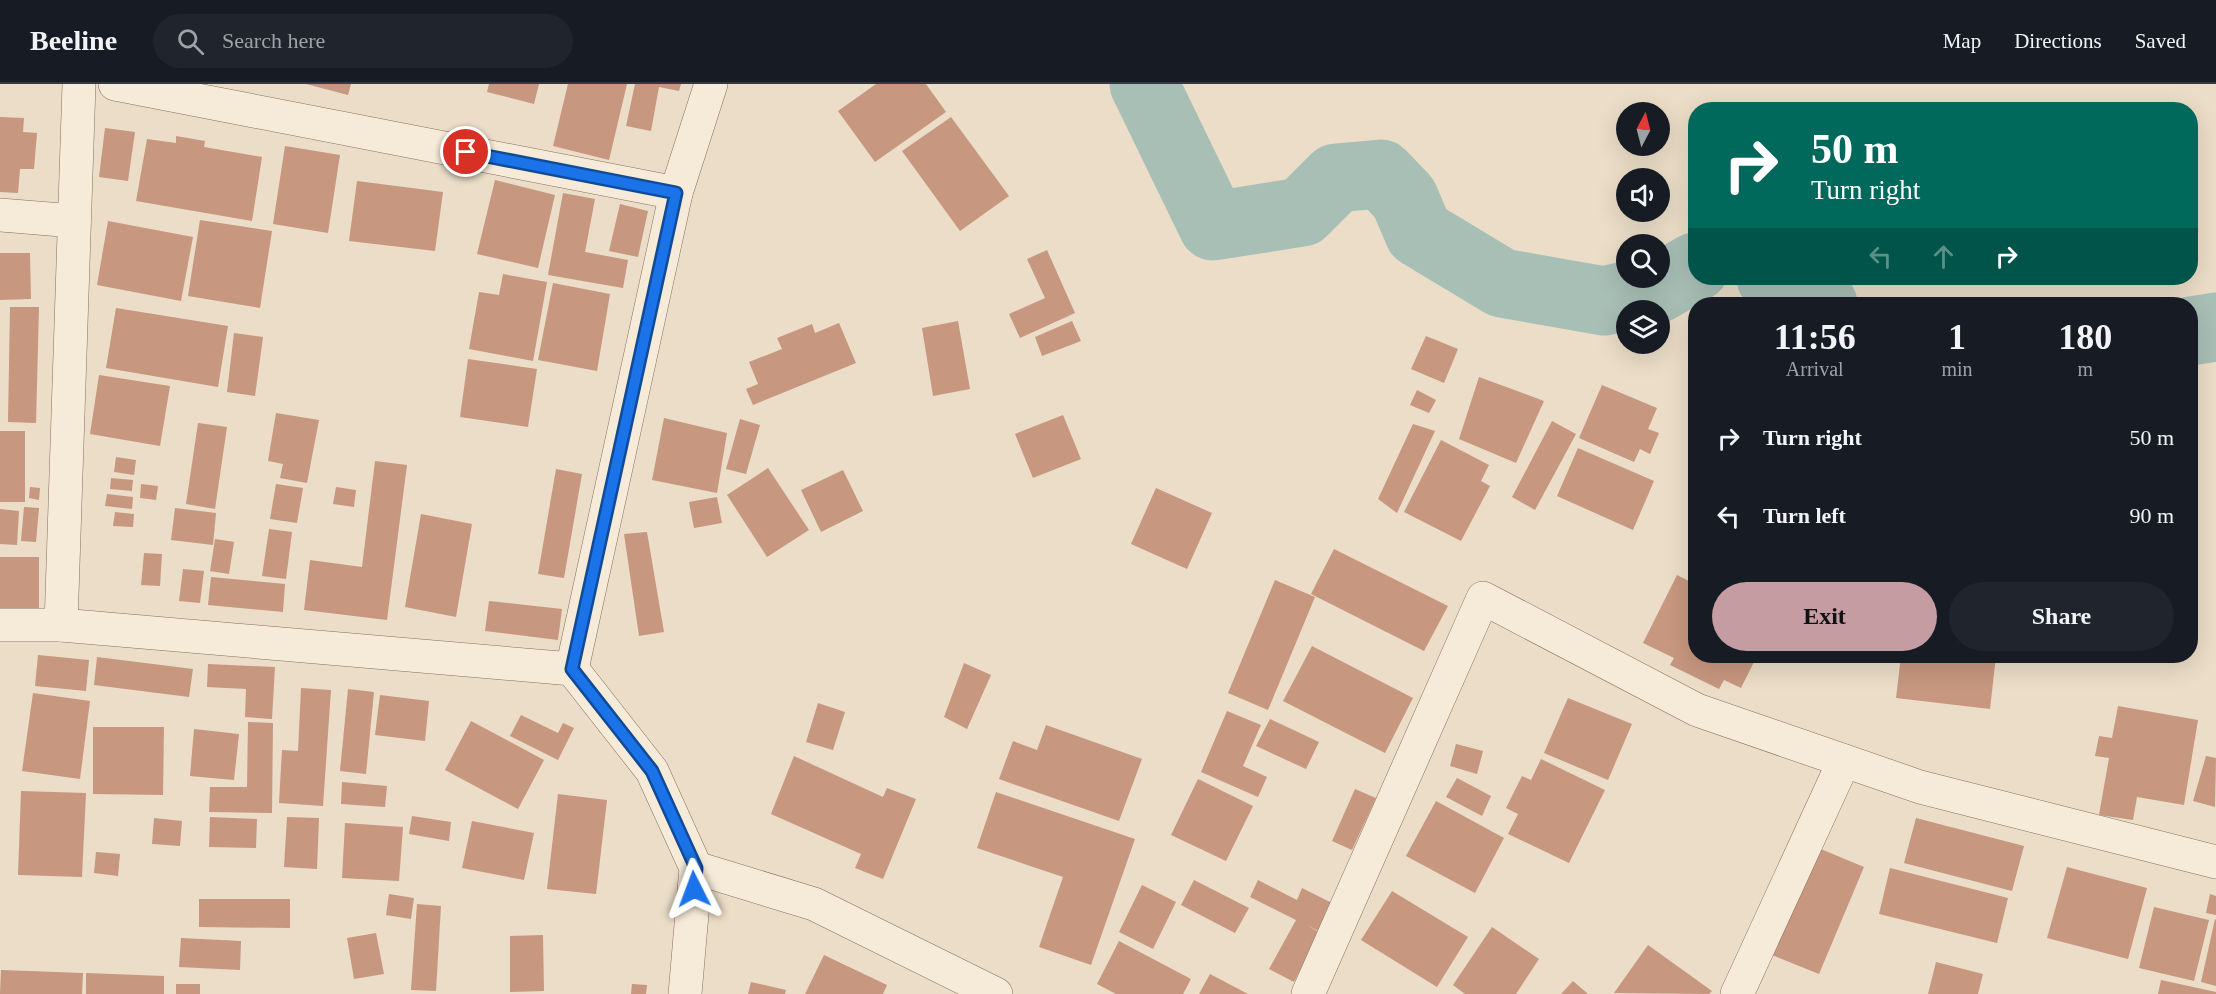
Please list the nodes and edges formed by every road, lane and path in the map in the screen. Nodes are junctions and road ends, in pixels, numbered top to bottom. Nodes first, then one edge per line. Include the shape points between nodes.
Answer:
1 (79, 84) edge
2 (115, 84) edge
3 (711, 84) edge
4 (676, 193) junction
5 (0, 215) edge
6 (74, 221) junction
7 (0, 625) edge
8 (61, 625) junction
9 (572, 669) junction
10 (1844, 761) junction
11 (2216, 862) edge
12 (696, 868) junction
13 (685, 994) edge
14 (996, 994) edge
15 (1308, 994) edge
16 (1737, 994) edge

1 - 6 street
2 - 4 street
3 - 4 street
4 - 9 street
5 - 6 street
6 - 8 street
7 - 8 street
8 - 9 street
9 - 12 street via 652,771
10 - 11 street via 1920,787
10 - 15 street via 1697,710 1483,598
10 - 16 street
12 - 13 street
12 - 14 street via 814,904

